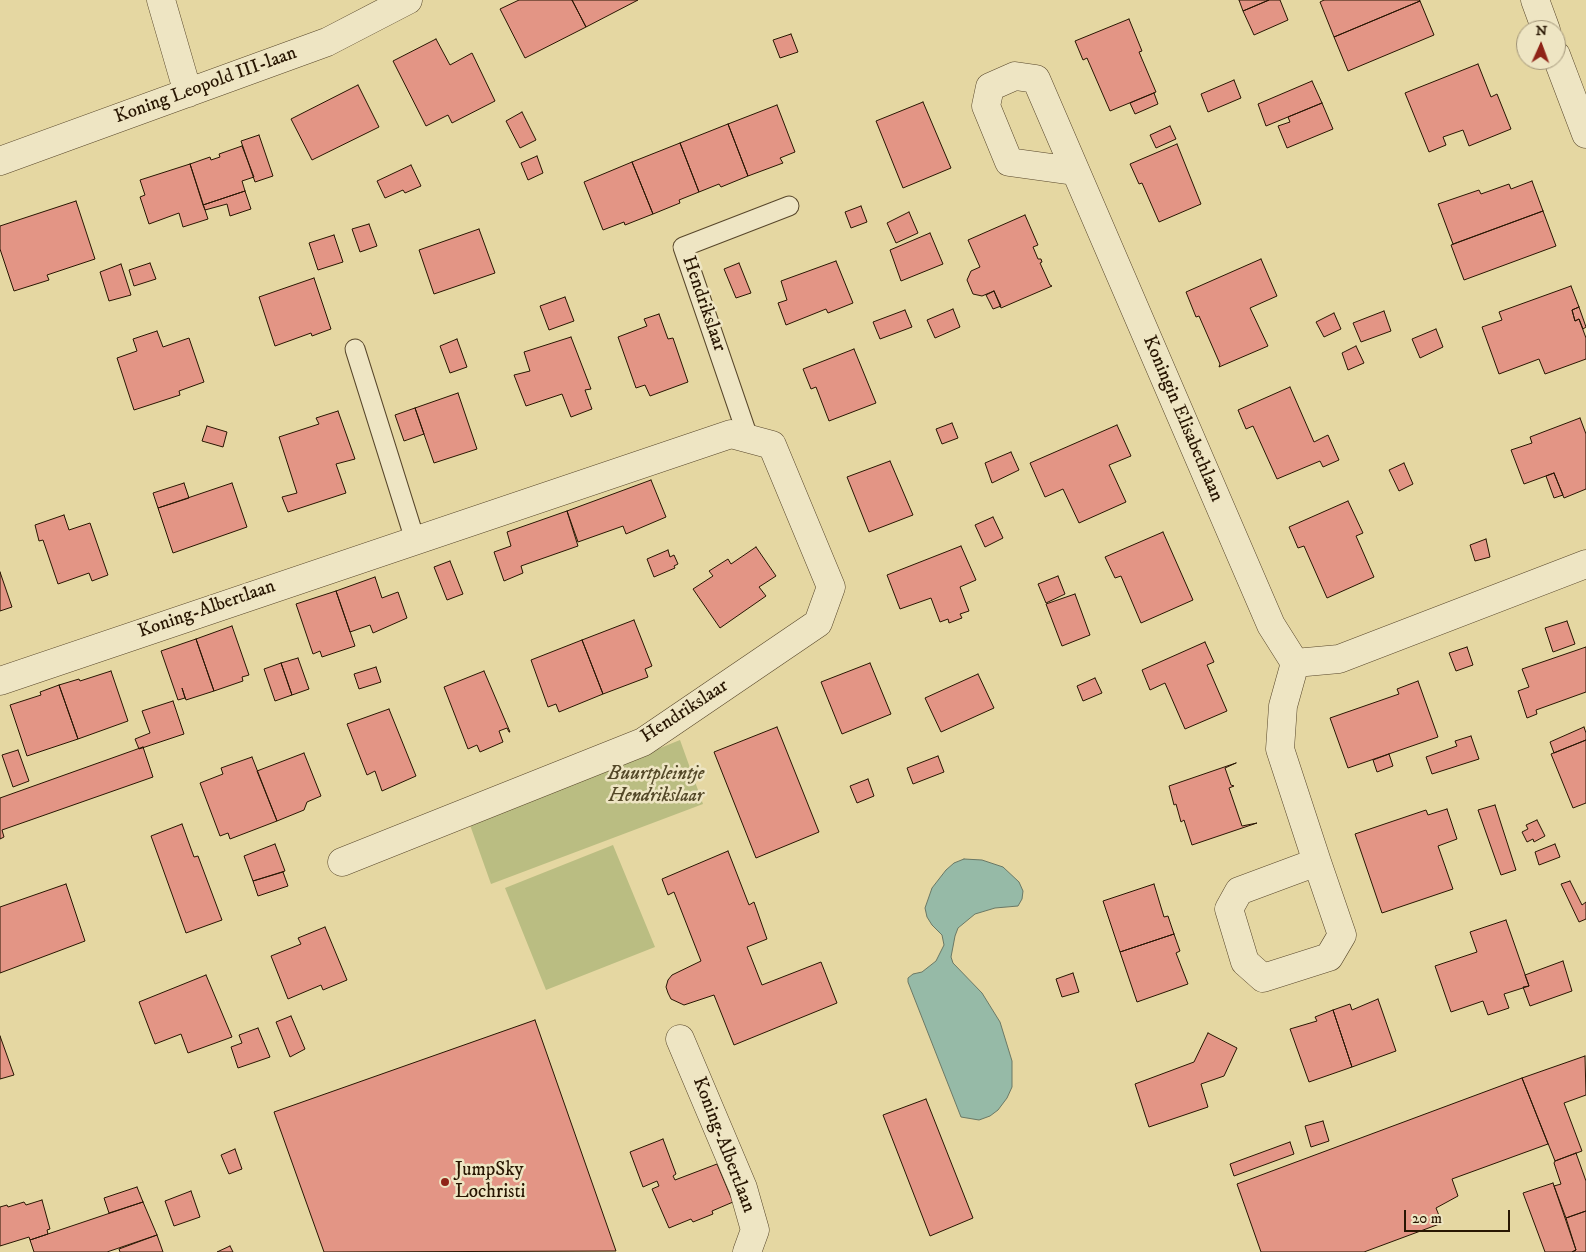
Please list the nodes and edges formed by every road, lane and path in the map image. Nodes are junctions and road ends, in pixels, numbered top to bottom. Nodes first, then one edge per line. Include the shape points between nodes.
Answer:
1 (161, 0) edge
2 (408, 0) edge
3 (1535, 0) edge
4 (1542, 20) edge
5 (1562, 70) edge
6 (188, 93) junction
7 (1586, 134) edge
8 (0, 161) edge
9 (1074, 171) dead end
10 (789, 206) dead end
11 (355, 349) dead end
12 (749, 440) junction
13 (645, 463) joint
14 (415, 540) junction
15 (1586, 564) edge
16 (1295, 663) junction
17 (0, 681) edge
18 (342, 862) dead end
19 (1318, 862) junction
20 (680, 1039) dead end
21 (747, 1252) edge

1 - 6 street
2 - 6 street, Koning Leopold III-laan via 327,42
3 - 4 street
5 - 7 street
6 - 8 street, Koning Leopold III-laan
9 - 16 street, Koningin Elisabethlaan via 1271,625
10 - 12 lane, Hendrikslaar via 683,247
11 - 14 lane
12 - 13 street, Hendrikslaar via 731,434
12 - 18 street, Hendrikslaar via 772,445 831,587 818,623 643,742
13 - 14 street, Koning-Albertlaan
14 - 17 street, Koning-Albertlaan
15 - 16 street via 1339,659
16 - 19 street via 1283,706 1280,749
19 - 19 street via 1239,891 1229,909 1245,962 1263,978 1329,957 1342,935
20 - 21 street, Koning-Albertlaan via 743,1188 755,1230

